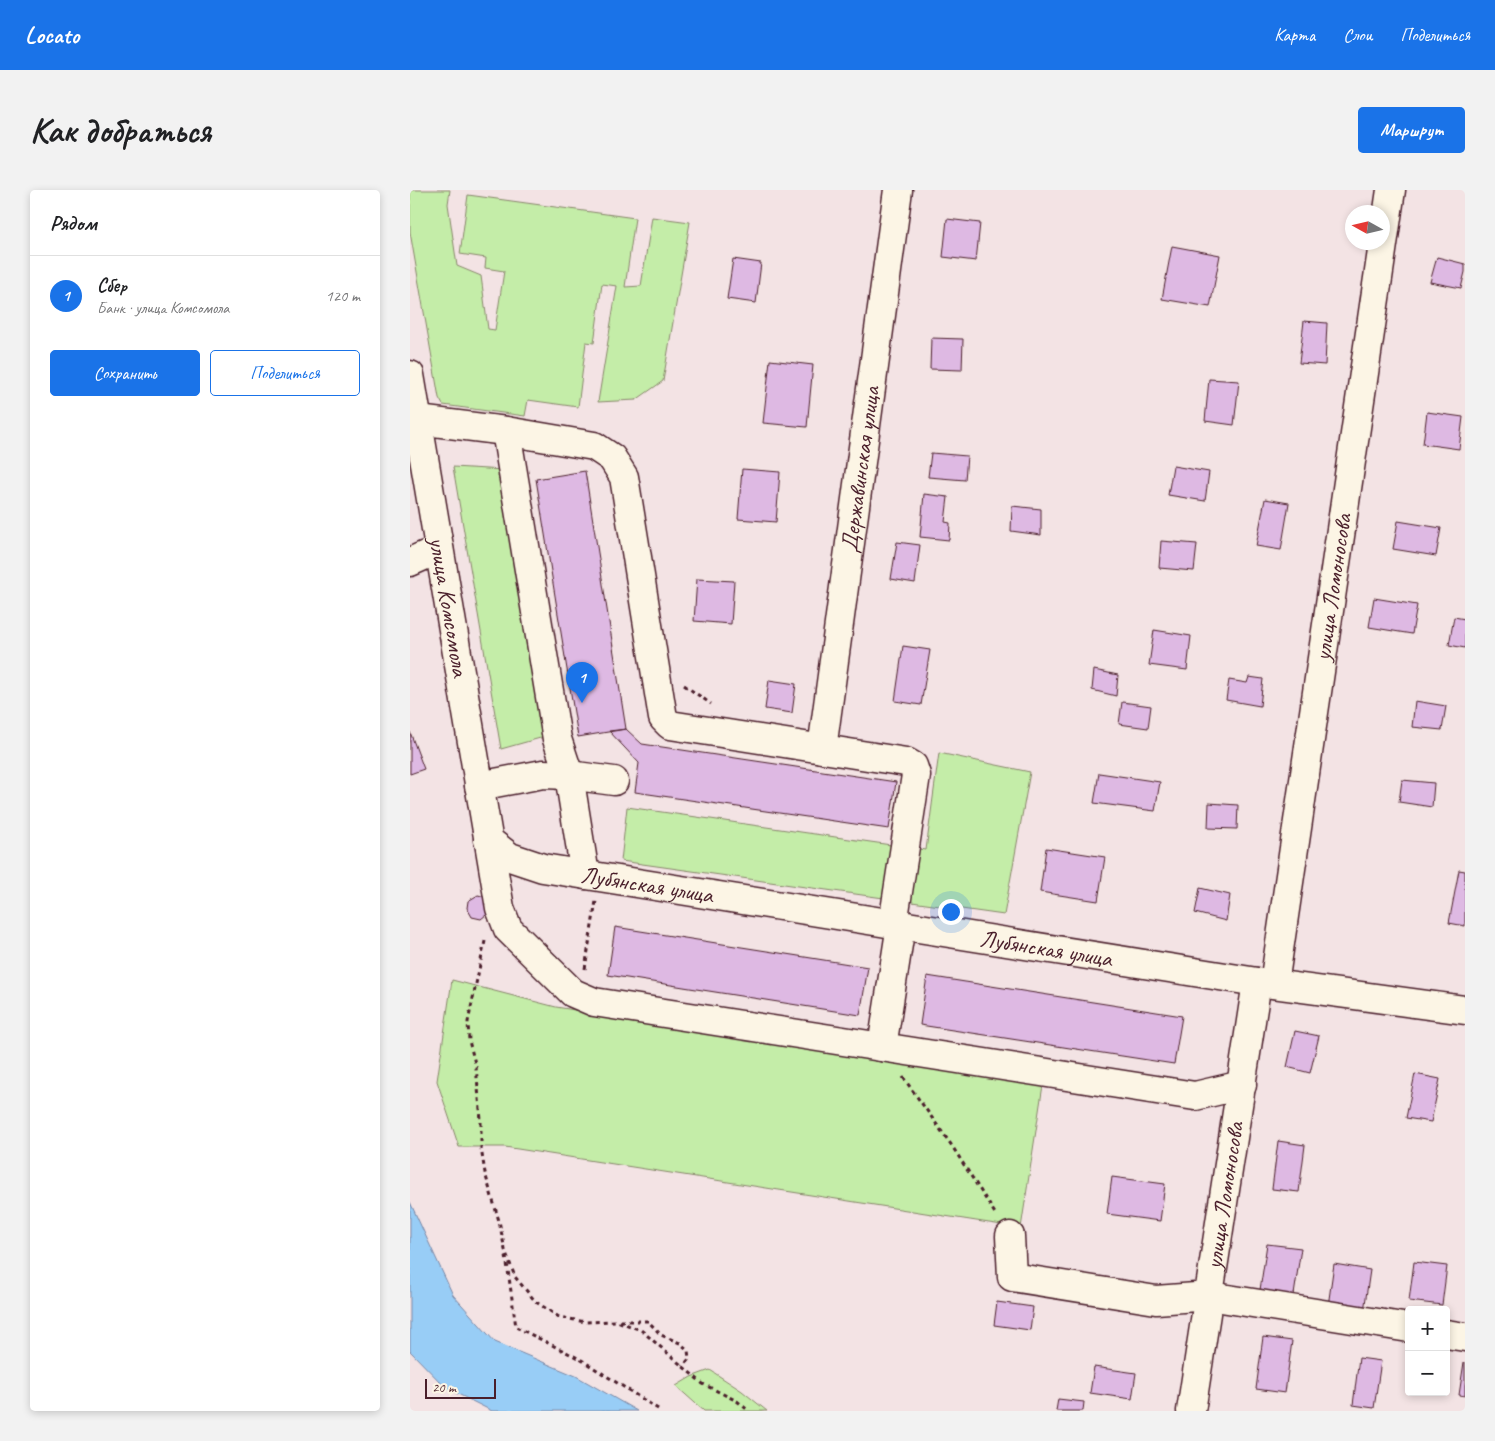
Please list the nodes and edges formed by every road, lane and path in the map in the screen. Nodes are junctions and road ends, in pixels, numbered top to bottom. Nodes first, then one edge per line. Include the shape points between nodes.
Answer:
1 (898, 190) edge
2 (1391, 190) edge
3 (410, 374) edge
4 (418, 420) junction
5 (506, 431) junction
6 (410, 546) edge
7 (439, 549) junction
8 (410, 562) edge
9 (654, 664) junction
10 (714, 706) dead end
11 (822, 749) junction
12 (569, 775) junction
13 (614, 781) dead end
14 (479, 786) junction
15 (488, 840) junction
16 (591, 885) junction
17 (500, 908) junction
18 (897, 924) junction
19 (1266, 983) junction
20 (581, 996) junction
21 (1465, 1010) edge
22 (882, 1047) junction
23 (1242, 1085) junction
24 (1010, 1236) joint
25 (505, 1250) junction
26 (1209, 1296) junction
27 (616, 1321) junction
28 (1405, 1327) edge
29 (1450, 1335) edge
30 (1465, 1337) edge
31 (684, 1366) junction
32 (661, 1411) edge
33 (749, 1411) edge
34 (1191, 1411) edge

1 - 11 street, Державинская улица
2 - 19 street, улица Ломоносова
3 - 4 street, улица Комсомола
4 - 5 street
4 - 7 street, улица Комсомола
5 - 9 street via 594,446 612,458 624,477
5 - 12 street via 557,739
6 - 7 street
7 - 8 street
7 - 14 street, улица Комсомола
9 - 10 path
9 - 11 street via 663,718 670,725
11 - 18 street via 914,766 916,775
12 - 13 street
12 - 14 street via 543,774
12 - 16 street
14 - 15 street, улица Комсомола
15 - 16 street, Лубянская улица via 510,858
15 - 17 street, улица Комсомола
16 - 18 street, Лубянская улица
16 - 20 path
17 - 20 street, улица Комсомола via 508,929 573,993
17 - 25 path via 484,942 468,1022 476,1067 485,1173
18 - 19 street, Лубянская улица
18 - 22 street
19 - 21 street, Лубянская улица
19 - 23 street, улица Ломоносова
20 - 22 street, улица Комсомола via 594,1002
22 - 23 street, улица Комсомола via 1195,1096
22 - 24 path
23 - 26 street, улица Ломоносова
24 - 26 street via 1012,1277 1156,1300
25 - 27 path via 515,1277 536,1302 559,1318 585,1322
25 - 32 path via 516,1327 580,1359
26 - 28 street
26 - 34 street, улица Ломоносова
27 - 31 path via 641,1330
27 - 31 path via 648,1321 661,1335 688,1350 689,1359
29 - 30 street
31 - 33 path via 704,1384

